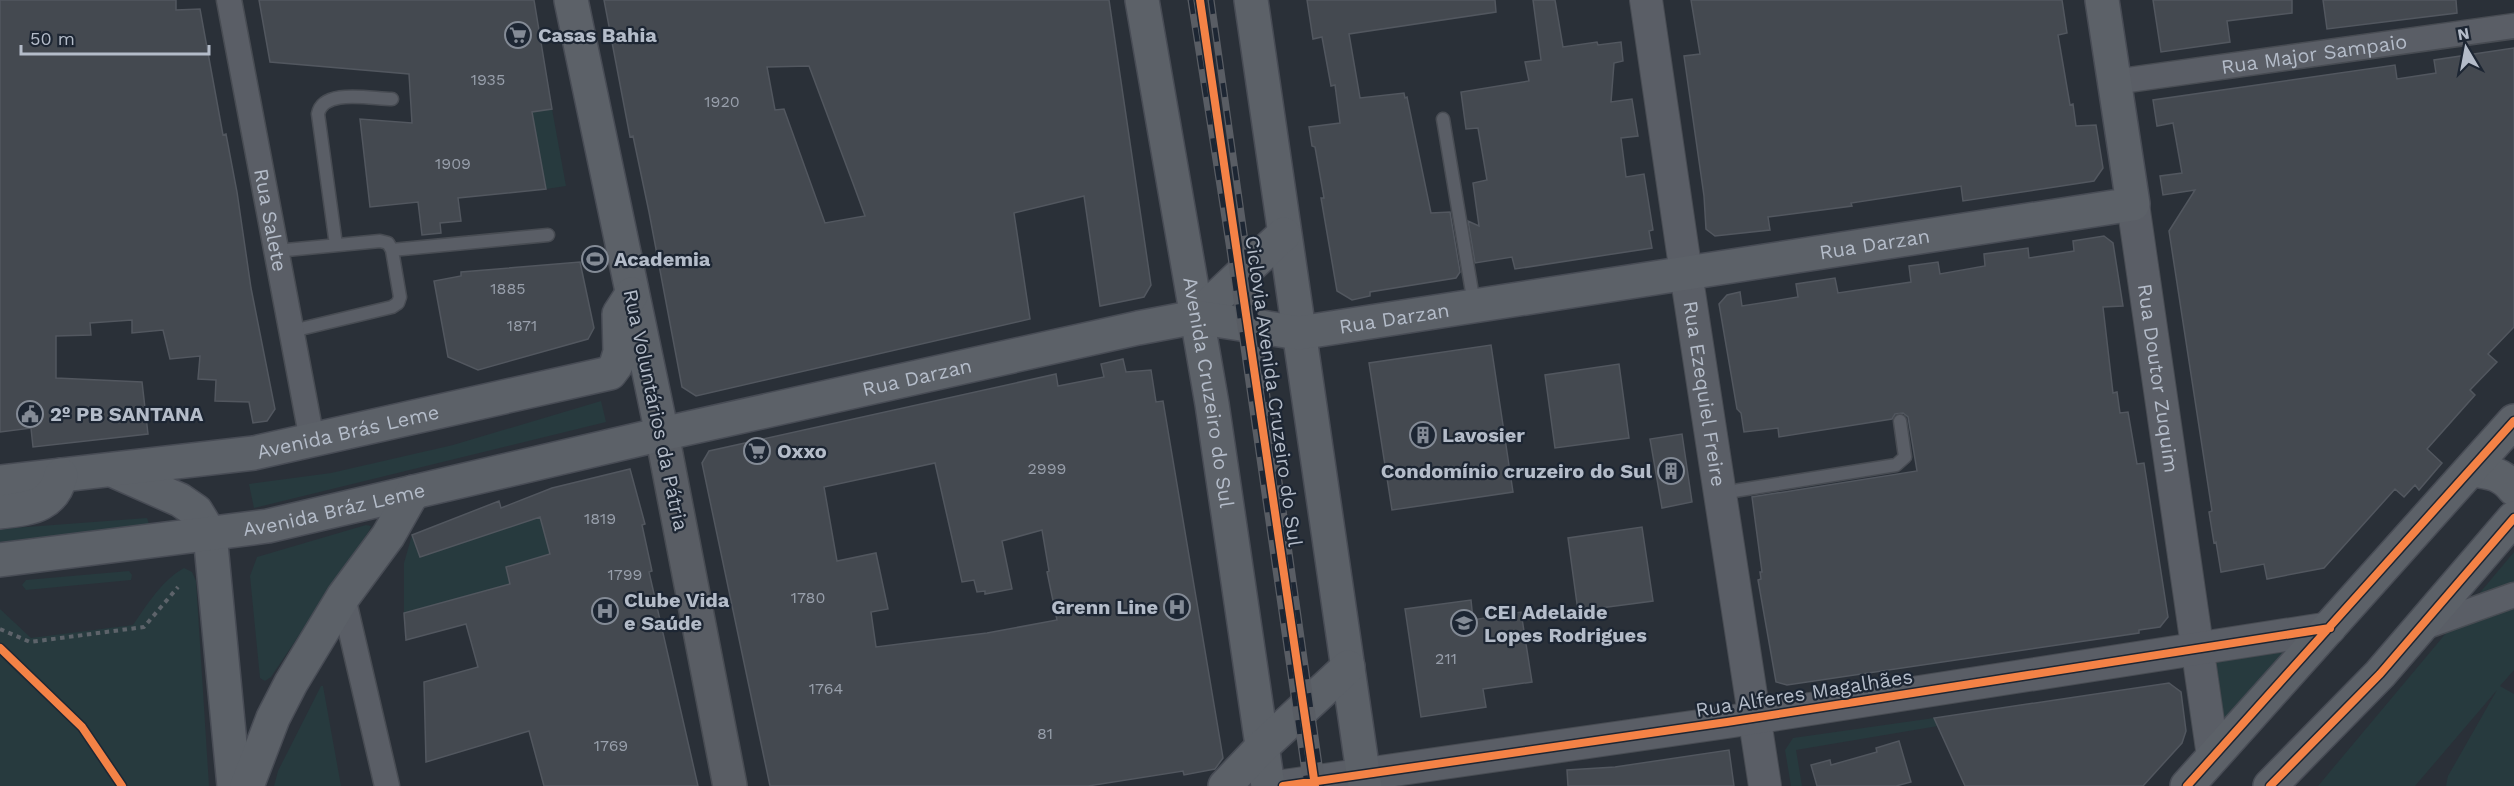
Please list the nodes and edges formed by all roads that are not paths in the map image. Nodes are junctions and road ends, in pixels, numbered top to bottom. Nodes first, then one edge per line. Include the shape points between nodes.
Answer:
1 (229, 0) edge
2 (571, 0) edge
3 (1142, 0) edge
4 (1251, 0) edge
5 (1646, 0) edge
6 (2102, 0) edge
7 (2514, 26) edge
8 (2114, 82) junction
9 (392, 99) dead end
10 (1443, 119) dead end
11 (2133, 204) junction
12 (1284, 234) junction
13 (548, 235) dead end
14 (336, 245) junction
15 (392, 250) junction
16 (276, 251) junction
17 (1686, 273) junction
18 (632, 294) junction
19 (1475, 306) junction
20 (1196, 317) junction
21 (292, 331) junction
22 (1299, 333) junction
23 (1900, 421) dead end
24 (2514, 421) edge
25 (662, 434) junction
26 (312, 440) junction
27 (112, 470) junction
28 (2472, 470) junction
29 (61, 476) junction
30 (0, 482) edge
31 (2514, 489) edge
32 (413, 492) junction
33 (1720, 494) junction
34 (0, 512) edge
35 (2514, 518) edge
36 (210, 534) junction
37 (0, 560) edge
38 (2514, 595) edge
39 (343, 597) junction
40 (2330, 628) junction
41 (2420, 629) junction
42 (2198, 649) junction
43 (1348, 667) junction
44 (1754, 717) junction
45 (1262, 747) junction
46 (2215, 771) edge
47 (1365, 781) edge
48 (234, 786) edge
49 (247, 786) edge
50 (387, 786) edge
51 (730, 786) edge
52 (1226, 786) edge
53 (1268, 786) edge
54 (1283, 786) edge
55 (1765, 786) edge
56 (2187, 786) edge
57 (2270, 786) edge

1 - 16 street, Rua Salete
2 - 18 main road, Rua Voluntários da Pátria
3 - 20 main road, Avenida Cruzeiro do Sul
4 - 12 main road
5 - 17 street, Rua Ezequiel Freire
6 - 8 main road, Rua Doutor Zuquim
7 - 8 street, Rua Major Sampaio
8 - 11 main road, Rua Doutor Zuquim
9 - 14 lane via 337,97 319,106
10 - 19 lane
11 - 17 main road, Rua Darzan
11 - 42 street, Rua Doutor Zuquim
12 - 20 main road
12 - 22 main road
13 - 15 lane
14 - 15 lane via 380,241 388,243
14 - 16 lane
15 - 21 lane via 398,303
16 - 21 street, Rua Salete
17 - 19 main road, Rua Darzan
17 - 33 street, Rua Ezequiel Freire
18 - 25 main road, Rua Voluntários da Pátria
18 - 26 main road, Avenida Brás Leme via 619,314 620,352 610,373
19 - 22 main road, Rua Darzan
20 - 22 main road, Rua Darzan
20 - 25 main road, Rua Darzan
20 - 45 main road, Avenida Cruzeiro do Sul
21 - 26 street, Rua Salete
22 - 43 main road
23 - 33 lane via 1905,457 1896,465
24 - 28 main road
25 - 32 main road, Avenida Bráz Leme
25 - 51 main road, Rua Voluntários da Pátria
26 - 27 main road, Avenida Brás Leme via 254,453
27 - 29 main road, Avenida Brás Leme
27 - 36 main road via 180,500 196,511
28 - 31 main road via 2496,473
28 - 40 main road
29 - 30 main road, Avenida Brás Leme
29 - 34 main road via 58,488 48,500 31,508
32 - 36 main road, Avenida Bráz Leme via 268,526
32 - 39 main road via 388,536
33 - 44 street, Rua Ezequiel Freire
35 - 41 main road
36 - 37 main road, Avenida Bráz Leme
36 - 48 main road
38 - 41 street
39 - 49 main road via 273,718
39 - 50 street
40 - 42 street, Rua Alferes Magalhães
40 - 46 main road
41 - 57 main road
42 - 44 street, Rua Alferes Magalhães
42 - 46 street, Rua Doutor Zuquim
43 - 45 main road
43 - 47 main road
44 - 47 street, Rua Alferes Magalhães
44 - 55 street, Rua Ezequiel Freire
45 - 52 main road
45 - 53 main road, Avenida Cruzeiro do Sul
46 - 56 main road
47 - 54 street, Rua Alferes Magalhães

